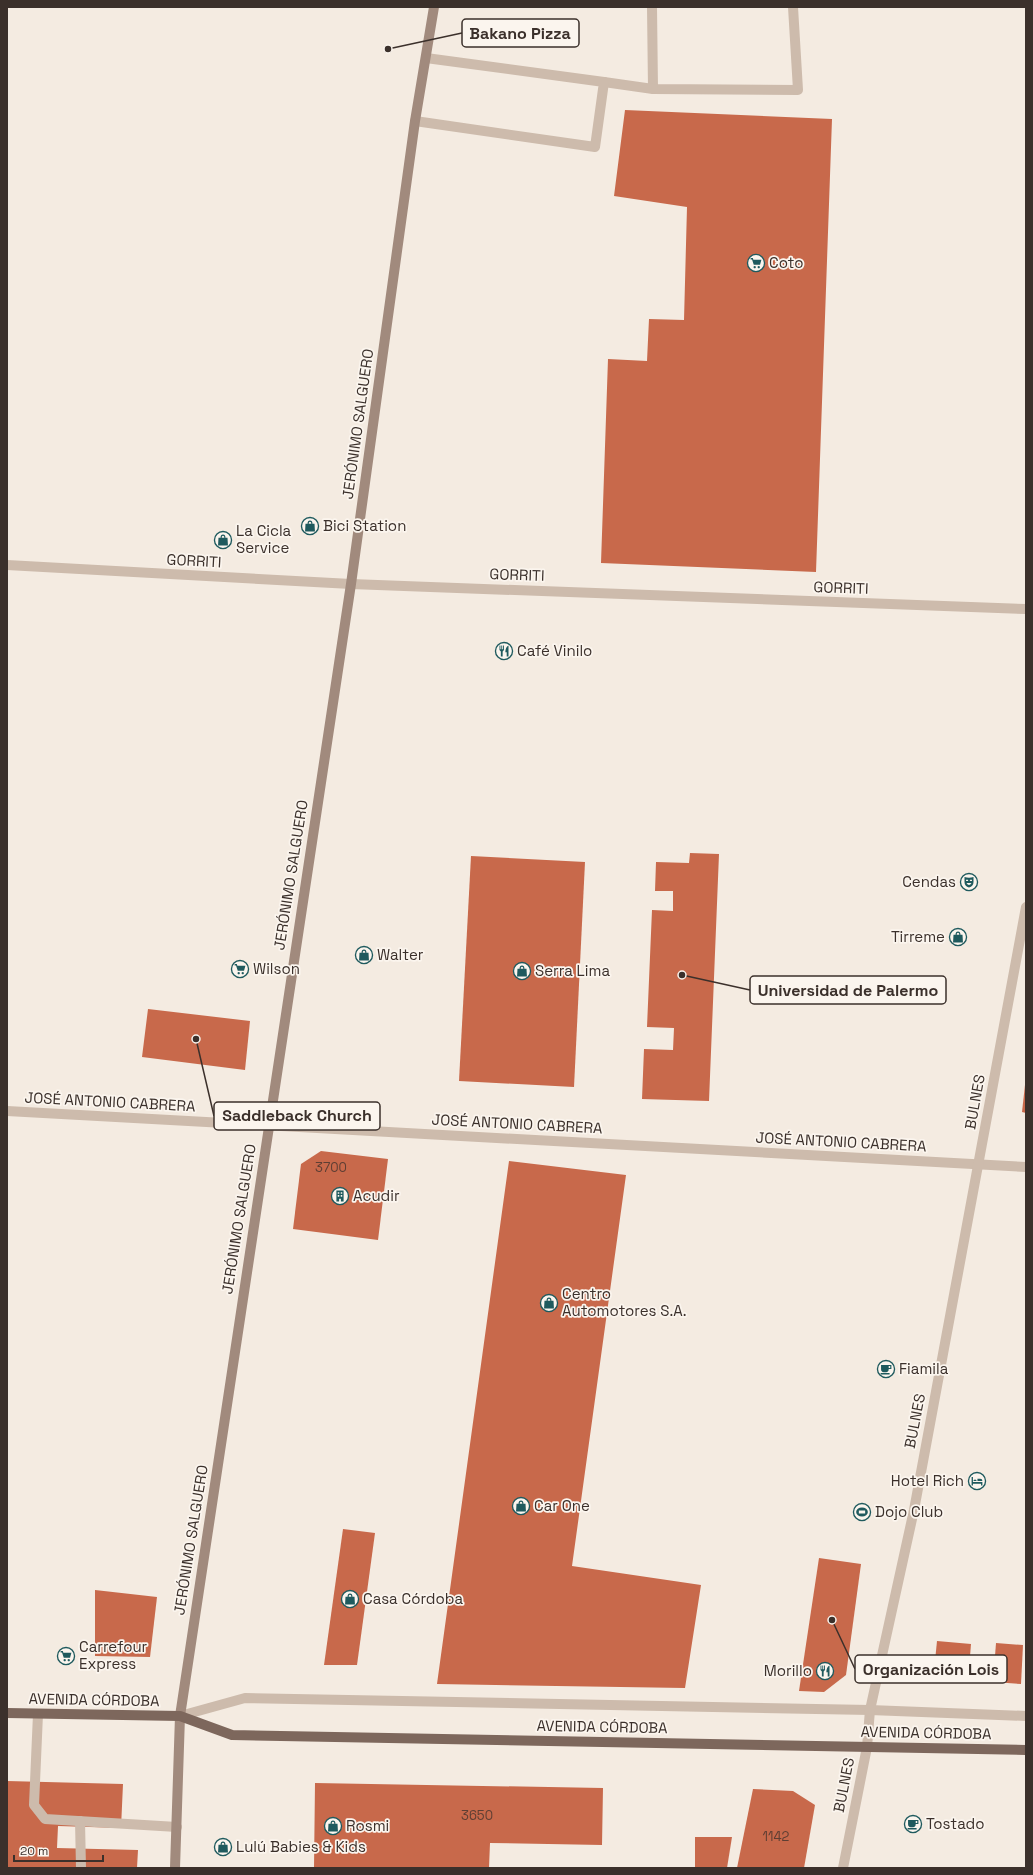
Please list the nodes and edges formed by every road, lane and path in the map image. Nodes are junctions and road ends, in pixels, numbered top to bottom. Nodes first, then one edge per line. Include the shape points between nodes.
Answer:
1 (434, 7) edge
2 (652, 7) edge
3 (793, 7) edge
4 (426, 58) junction
5 (604, 82) junction
6 (653, 89) junction
7 (415, 121) junction
8 (7, 565) edge
9 (351, 584) junction
10 (1026, 610) edge
11 (1026, 907) edge
12 (7, 1111) edge
13 (269, 1125) junction
14 (978, 1164) junction
15 (1026, 1167) edge
16 (870, 1710) junction
17 (7, 1713) edge
18 (38, 1714) junction
19 (180, 1716) junction
20 (1026, 1716) edge
21 (867, 1746) junction
22 (1026, 1750) edge
23 (80, 1821) junction
24 (176, 1827) junction
25 (81, 1868) edge
26 (175, 1868) edge
27 (843, 1868) edge

1 - 4 street, JERÓNIMO SALGUERO
2 - 6 street
3 - 6 street via 798,90
4 - 5 street
4 - 7 street, JERÓNIMO SALGUERO
5 - 6 street
5 - 7 street via 595,147
7 - 9 street, JERÓNIMO SALGUERO
8 - 9 street, GORRITI
9 - 10 street, GORRITI
9 - 13 street, JERÓNIMO SALGUERO
11 - 14 street, BULNES
12 - 13 street, JOSÉ ANTONIO CABRERA
13 - 14 street, JOSÉ ANTONIO CABRERA
13 - 19 street, JERÓNIMO SALGUERO
14 - 15 street, JOSÉ ANTONIO CABRERA
14 - 16 street, BULNES via 914,1510
16 - 19 street, AVENIDA CÓRDOBA via 245,1698
16 - 20 street, AVENIDA CÓRDOBA
16 - 21 street, BULNES
17 - 18 main road, AVENIDA CÓRDOBA
18 - 19 main road, AVENIDA CÓRDOBA
18 - 23 street via 34,1806 46,1819
19 - 21 main road, AVENIDA CÓRDOBA via 232,1735
19 - 24 street, JERÓNIMO SALGUERO
21 - 22 main road, AVENIDA CÓRDOBA
21 - 27 street, BULNES
23 - 24 street
23 - 25 street
24 - 26 street, JERÓNIMO SALGUERO

